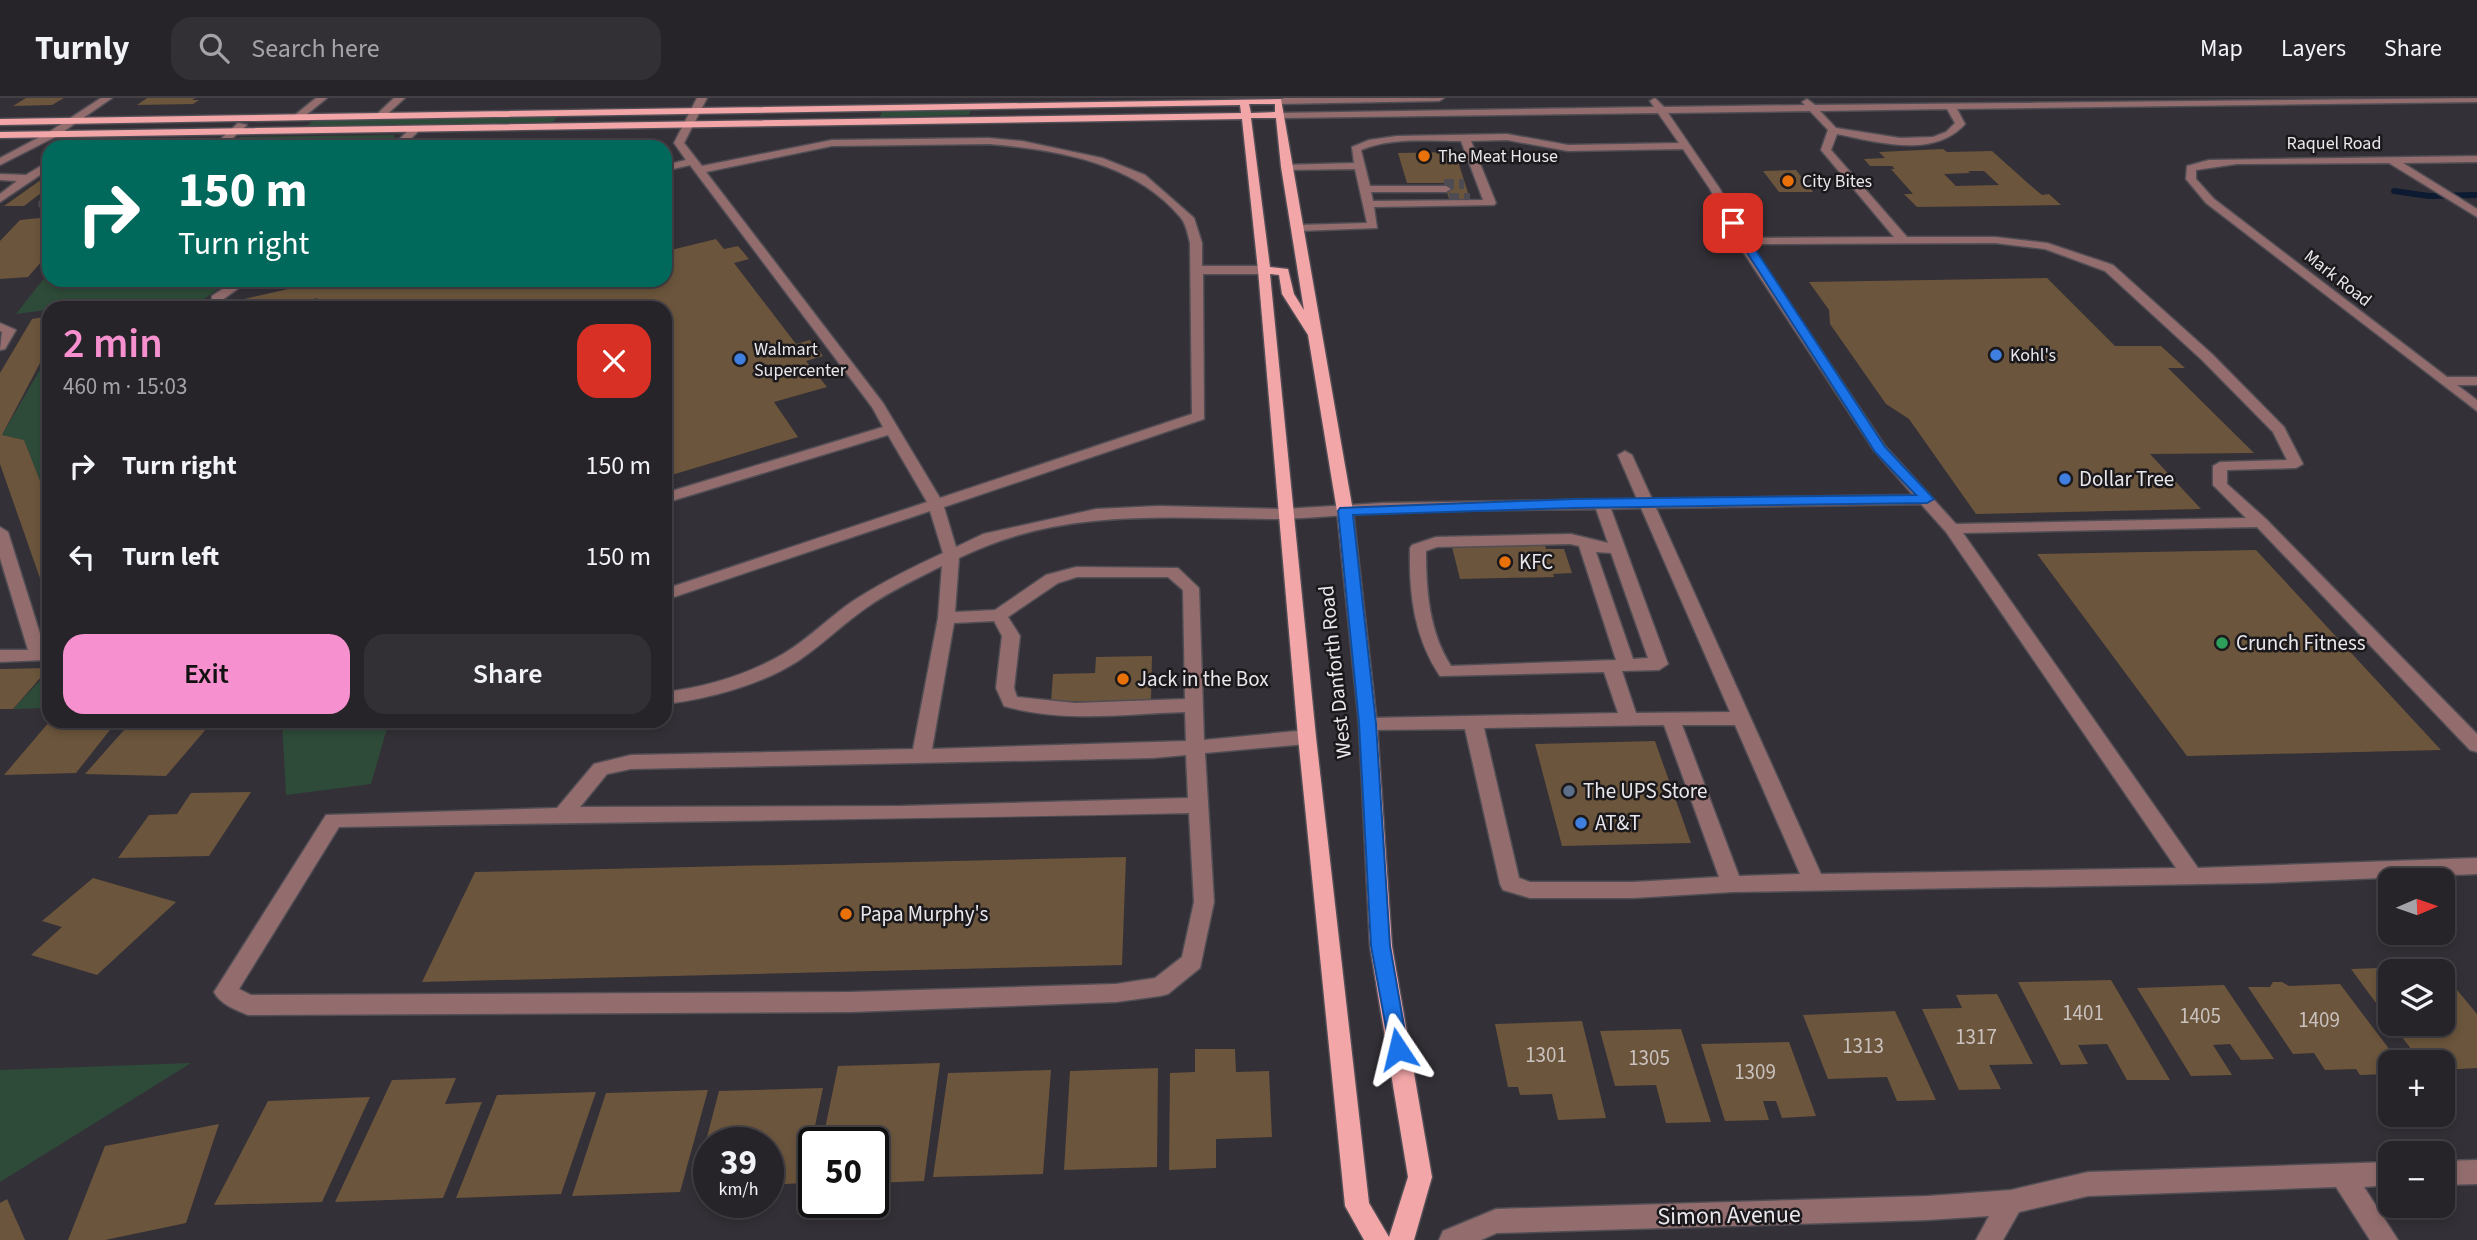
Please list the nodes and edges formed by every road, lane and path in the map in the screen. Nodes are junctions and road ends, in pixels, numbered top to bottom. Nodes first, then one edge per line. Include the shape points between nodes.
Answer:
1 (107, 98) edge
2 (322, 98) edge
3 (400, 98) edge
4 (702, 98) edge
5 (1439, 98) edge
6 (1862, 98) edge
7 (2044, 98) edge
8 (1278, 99) edge
9 (2477, 99) edge
10 (1244, 100) edge
11 (2344, 100) edge
12 (1055, 101) edge
13 (1128, 101) edge
14 (1657, 103) edge
15 (1810, 107) junction
16 (1951, 107) junction
17 (1968, 107) junction
18 (694, 110) junction
19 (1502, 110) junction
20 (1245, 115) junction
21 (1280, 115) junction
22 (380, 116) junction
23 (299, 117) junction
24 (970, 120) junction
25 (73, 121) junction
26 (0, 122) edge
27 (690, 124) junction
28 (238, 128) junction
29 (417, 128) junction
30 (1833, 130) junction
31 (53, 134) junction
32 (0, 135) edge
33 (1507, 137) junction
34 (1465, 138) junction
35 (225, 140) edge
36 (404, 140) edge
37 (1685, 146) junction
38 (2477, 159) edge
39 (2393, 161) junction
40 (0, 162) edge
41 (695, 166) junction
42 (1359, 166) junction
43 (1286, 167) junction
44 (672, 168) edge
45 (2191, 168) joint
46 (42, 169) edge
47 (0, 177) edge
48 (28, 178) junction
49 (1447, 191) tunnel mouth
50 (1366, 195) junction
51 (0, 199) edge
52 (2477, 214) edge
53 (1298, 228) junction
54 (1903, 240) junction
55 (1742, 241) junction
56 (1197, 270) junction
57 (1264, 270) junction
58 (234, 287) edge
59 (216, 301) edge
60 (0, 327) edge
61 (1318, 340) junction
62 (0, 346) edge
63 (2444, 381) junction
64 (2477, 381) edge
65 (2477, 407) edge
66 (892, 429) junction
67 (1625, 455) dead end
68 (672, 496) edge
69 (1927, 499) junction
70 (1601, 503) junction
71 (1647, 503) junction
72 (936, 504) junction
73 (1345, 511) junction
74 (1284, 514) junction
75 (2261, 522) junction
76 (1952, 529) junction
77 (0, 532) edge
78 (1586, 544) junction
79 (1618, 548) junction
80 (951, 555) junction
81 (672, 593) edge
82 (999, 615) junction
83 (946, 618) junction
84 (0, 656) edge
85 (1619, 665) junction
86 (672, 697) edge
87 (1194, 705) junction
88 (1741, 718) junction
89 (1629, 719) junction
90 (1671, 719) junction
91 (1474, 722) junction
92 (1368, 723) junction
93 (1307, 737) junction
94 (2477, 745) edge
95 (1195, 748) junction
96 (920, 756) junction
97 (1199, 804) junction
98 (562, 815) junction
99 (2477, 866) edge
100 (2192, 876) junction
101 (1814, 882) junction
102 (1732, 884) junction
103 (2477, 1172) edge
104 (2455, 1173) edge
105 (2378, 1175) edge
106 (2343, 1176) junction
107 (2011, 1202) junction
108 (1378, 1240) edge
109 (1401, 1240) edge
110 (1452, 1240) edge
111 (1989, 1240) edge
112 (2385, 1240) edge

1 - 25 street
2 - 23 street
3 - 22 street
4 - 18 street
5 - 8 street
6 - 15 street via 1807,101
7 - 17 street
8 - 10 main road
8 - 21 main road, West Danforth Road
9 - 11 street
10 - 13 main road
10 - 20 main road, West Danforth Road
11 - 17 street
12 - 13 main road
12 - 18 main road
12 - 24 main road via 1055,111
14 - 15 street
14 - 19 street
14 - 37 street
15 - 16 street
15 - 30 street
16 - 17 street
16 - 30 street via 1960,124 1954,132 1936,139 1892,141
18 - 22 main road
18 - 27 street
19 - 21 street
19 - 33 street
20 - 21 main road
20 - 24 main road
20 - 57 main road, West Danforth Road
21 - 43 main road, West Danforth Road
22 - 23 main road
23 - 25 main road
23 - 28 main road
24 - 27 main road
25 - 26 main road
25 - 31 street
27 - 29 main road
27 - 41 street via 679,143
28 - 29 main road
28 - 31 main road
28 - 35 street
29 - 36 street
30 - 54 street via 1826,150
31 - 32 main road
31 - 40 street
33 - 34 street
33 - 37 street via 1568,148
34 - 42 street via 1369,143 1356,149
34 - 50 street via 1480,192
37 - 55 street via 1715,189
38 - 39 street, Raquel Road
39 - 45 street, Raquel Road via 2238,161
39 - 52 street
41 - 44 street
41 - 56 street via 832,143 989,141 1057,149 1142,177 1167,198 1188,218 1196,243
41 - 66 street
42 - 43 street
42 - 50 street
43 - 53 main road, West Danforth Road
45 - 63 street, Mark Road via 2191,179 2210,201
46 - 48 street
47 - 48 street
48 - 51 street
49 - 50 street
50 - 53 street via 1373,226
53 - 61 main road, West Danforth Road
54 - 55 street
54 - 75 street via 1995,240 2046,246 2109,268 2279,430 2296,464 2220,466 2220,485
55 - 69 street via 1880,449
56 - 57 street
56 - 72 street via 1199,416
57 - 61 main road via 1284,272 1289,294
57 - 74 main road, West Danforth Road
58 - 59 street
60 - 62 street via 10,330
61 - 73 main road, West Danforth Road
63 - 64 street
63 - 65 street, Mark Road
66 - 68 street
66 - 72 street
67 - 71 street
69 - 71 street
69 - 76 street
70 - 71 street
70 - 73 street
70 - 79 street
71 - 88 street
72 - 80 street
72 - 81 street
73 - 74 street
73 - 92 main road, West Danforth Road
74 - 80 street via 1096,514 989,537
74 - 93 main road, West Danforth Road
75 - 76 street
75 - 94 street
76 - 100 street
77 - 84 street via 38,656
78 - 79 street
78 - 85 street
78 - 85 street via 1571,540 1463,541 1418,548 1428,633 1446,672
79 - 85 street via 1659,664
80 - 83 street
80 - 86 street via 860,604 790,658 740,681
82 - 83 street
82 - 87 street via 1011,636 1006,688 1010,702 1025,707 1085,708
82 - 87 street via 1052,579 1076,572 1172,572 1191,588
83 - 96 street
85 - 89 street
87 - 95 street
88 - 90 street
88 - 101 street
89 - 90 street
89 - 91 street
90 - 102 street
91 - 92 street
91 - 102 street via 1510,884 1530,890
92 - 109 main road, West Danforth Road via 1381,946 1420,1177
93 - 95 street
93 - 108 main road, West Danforth Road via 1357,1206
95 - 96 street
95 - 97 street
96 - 98 street via 631,762 601,769
97 - 98 street via 901,813
97 - 98 street via 1204,902 1192,962 1160,987 1116,993 851,1002 461,1005 248,1005 225,992 333,820
99 - 100 street
100 - 101 street
101 - 102 street
103 - 104 street
105 - 106 street, Simon Avenue
106 - 107 street, Simon Avenue via 2088,1184
106 - 112 street
107 - 110 street, Simon Avenue via 1785,1214 1496,1221
107 - 111 street

